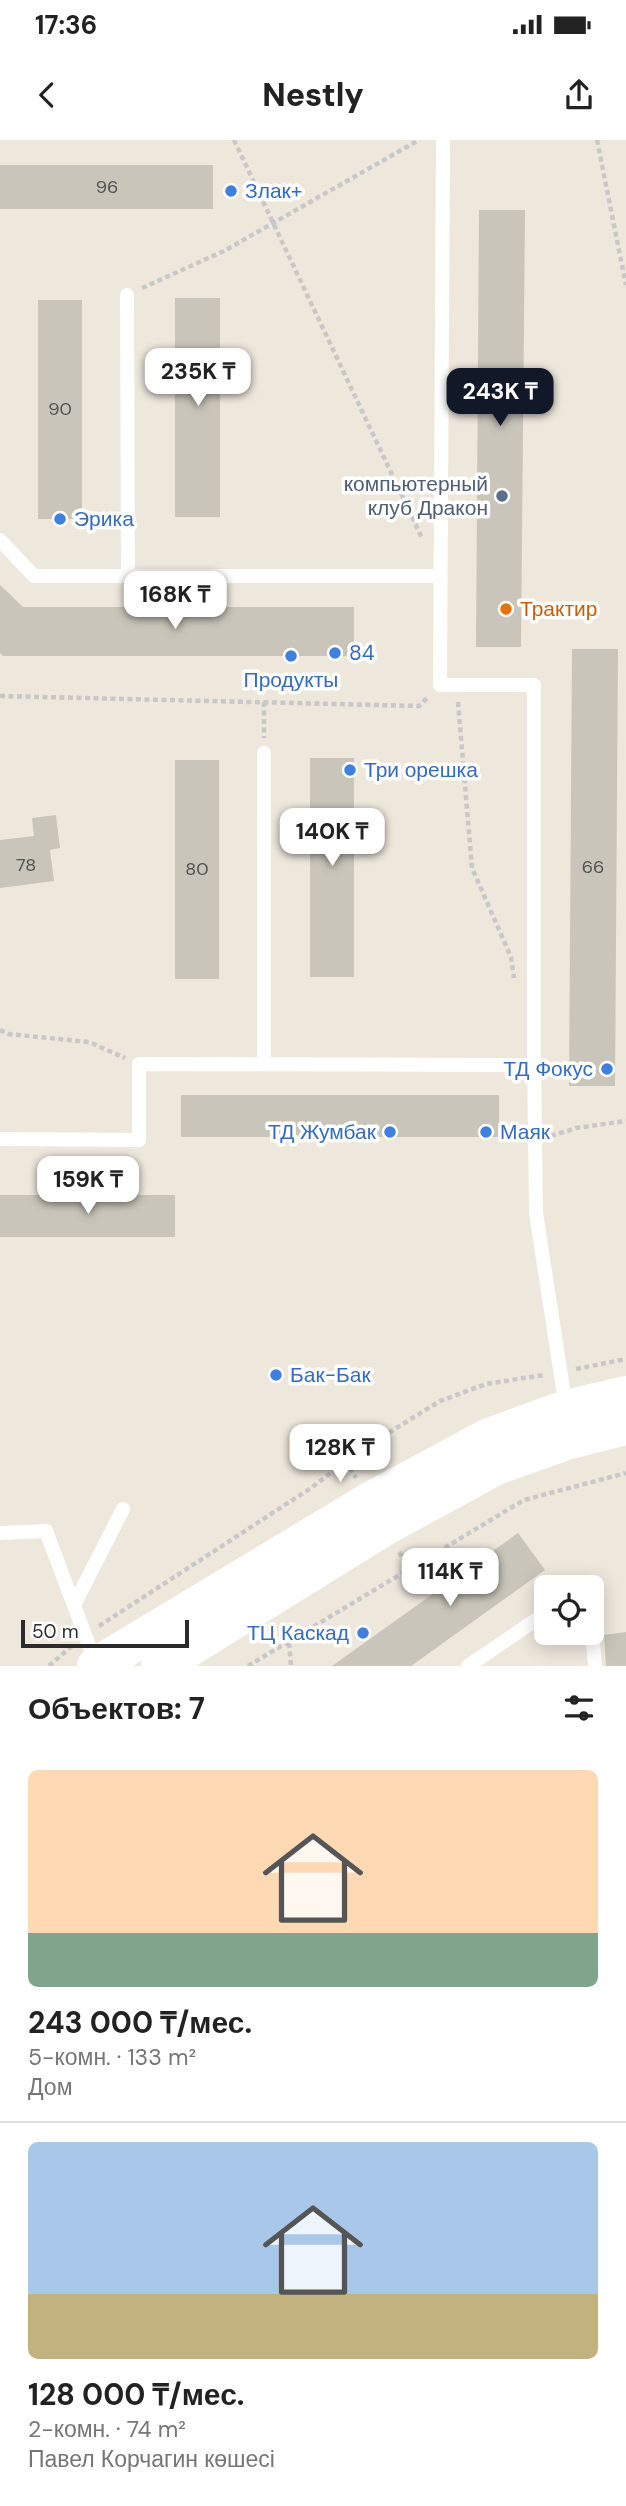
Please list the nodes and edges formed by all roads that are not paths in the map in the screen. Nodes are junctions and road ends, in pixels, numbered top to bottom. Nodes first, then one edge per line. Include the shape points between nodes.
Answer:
1 (443, 140) edge
2 (127, 295) road end
3 (0, 540) edge
4 (128, 576) junction
5 (440, 576) junction
6 (264, 753) road end
7 (534, 1051) junction
8 (264, 1064) junction
9 (0, 1139) edge
10 (563, 1391) junction
11 (626, 1395) edge
12 (626, 1426) edge
13 (123, 1509) dead end
14 (0, 1533) edge
15 (75, 1603) junction
16 (534, 1621) edge
17 (593, 1645) edge
18 (92, 1656) edge
19 (160, 1666) edge
20 (468, 1666) edge
21 (595, 1666) edge

1 - 5 lane
2 - 4 lane
3 - 4 lane via 34,576
4 - 5 lane
5 - 7 lane via 440,685 534,685
6 - 8 lane
7 - 8 lane via 534,1065
7 - 10 lane via 536,1213
8 - 9 lane via 139,1064 139,1140
10 - 11 street
10 - 18 street via 489,1437
12 - 19 street via 496,1466 384,1527
13 - 15 lane
14 - 15 lane via 46,1531
15 - 18 lane
16 - 20 lane
17 - 21 lane

